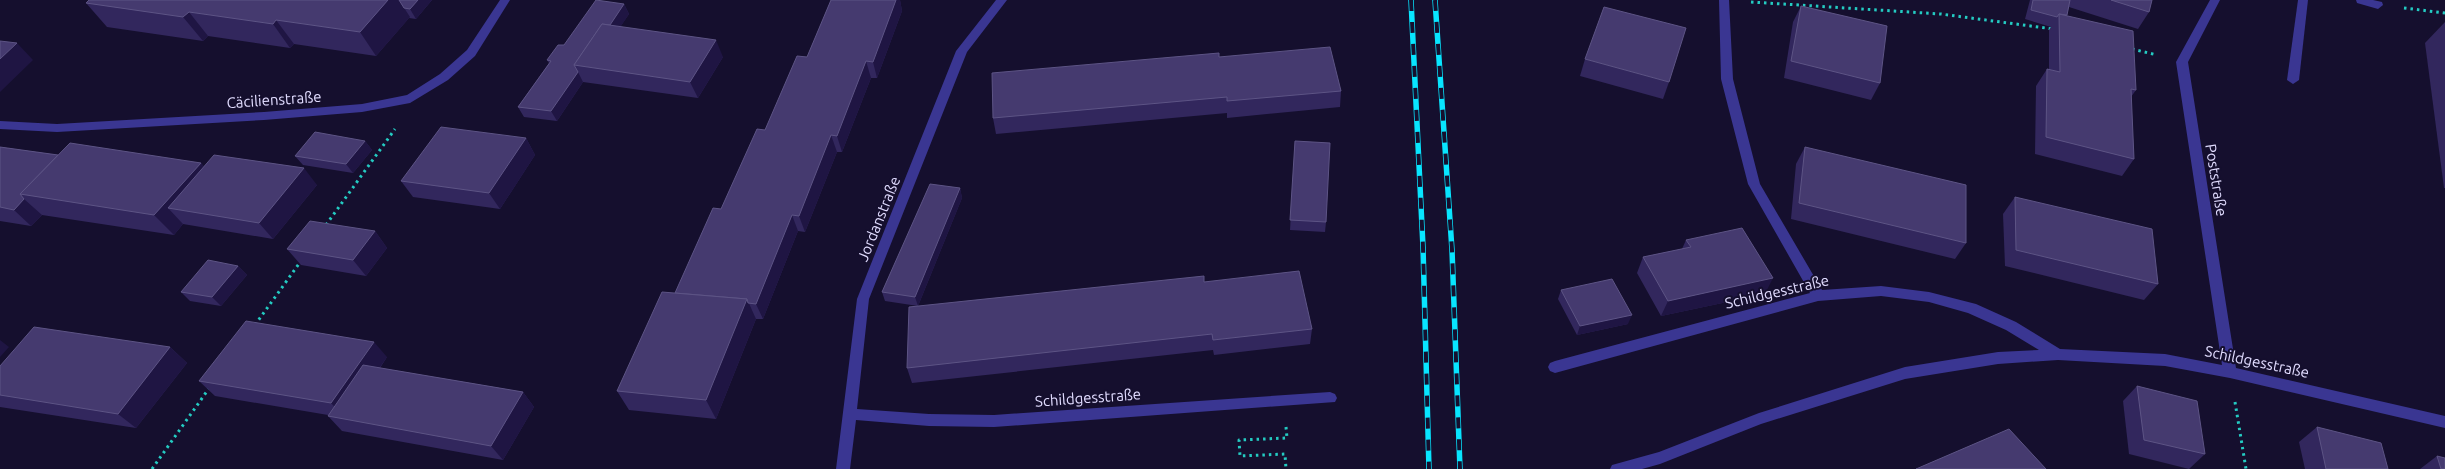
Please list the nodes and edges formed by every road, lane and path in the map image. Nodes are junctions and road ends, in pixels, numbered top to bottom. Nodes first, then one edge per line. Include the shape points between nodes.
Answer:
1 (505, 0) edge
2 (1002, 0) edge
3 (1724, 0) edge
4 (2215, 0) edge
5 (2303, 0) edge
6 (2360, 0) edge
7 (1749, 1) dead end
8 (2378, 5) joint
9 (2445, 13) edge
10 (2056, 30) dead end
11 (2129, 48) edge
12 (2182, 62) junction
13 (2293, 80) dead end
14 (410, 99) junction
15 (0, 125) edge
16 (323, 230) edge
17 (306, 253) edge
18 (1818, 296) junction
19 (250, 332) edge
20 (2058, 354) junction
21 (1555, 367) dead end
22 (2230, 372) junction
23 (215, 380) edge
24 (1330, 398) dead end
25 (849, 414) junction
26 (2445, 422) edge
27 (1287, 438) dead end
28 (152, 469) edge
29 (843, 469) edge
30 (1286, 469) edge
31 (1617, 469) edge
32 (2246, 469) edge

1 - 14 street, Cäcilienstraße via 471,54
2 - 25 street, Jordanstraße via 962,50 863,299
3 - 18 street via 1727,79 1754,184
4 - 12 street
5 - 13 street
6 - 8 street
7 - 10 path via 1961,14
8 - 9 path
11 - 12 path
12 - 22 street, Poststraße
14 - 15 street, Cäcilienstraße via 362,108 264,116 57,128
14 - 16 path via 396,128
17 - 19 path
18 - 20 street, Schildgesstraße via 1881,291 1929,297 1979,312 2011,326
18 - 21 street, Schildgesstraße
20 - 22 street, Schildgesstraße via 2165,360
20 - 31 street, Schildgesstraße via 1998,358 1905,373 1760,419 1660,458
22 - 26 street, Schildgesstraße
22 - 32 path
23 - 28 path
24 - 25 street, Schildgesstraße via 994,421
25 - 29 street, Jordanstraße
27 - 30 path via 1239,440 1240,456 1285,454

